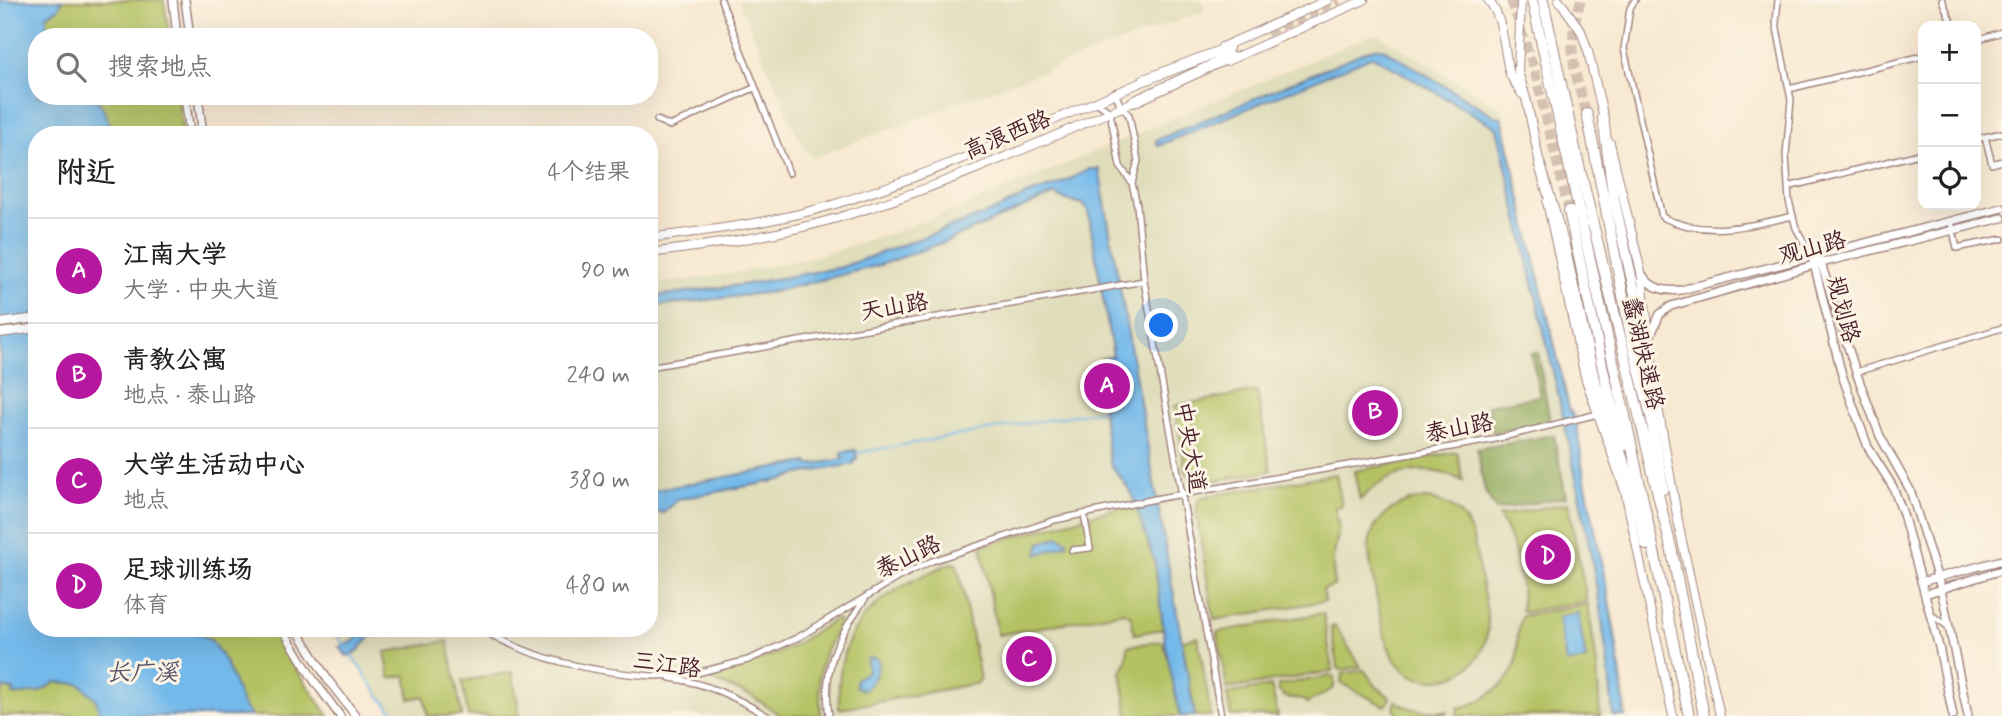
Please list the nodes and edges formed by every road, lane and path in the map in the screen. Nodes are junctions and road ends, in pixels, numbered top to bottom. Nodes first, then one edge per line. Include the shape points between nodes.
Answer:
1 (173, 0) edge
2 (185, 0) edge
3 (721, 0) edge
4 (1328, 0) edge
5 (1364, 0) edge
6 (1488, 0) edge
7 (1521, 0) edge
8 (1532, 0) edge
9 (1543, 0) edge
10 (1559, 0) edge
11 (1635, 0) edge
12 (1778, 0) edge
13 (1942, 0) edge
14 (1951, 21) edge
15 (176, 28) edge
16 (189, 28) edge
17 (2002, 32) edge
18 (1981, 38) edge
19 (1918, 57) edge
20 (1144, 80) junction
21 (754, 88) junction
22 (1789, 89) junction
23 (1115, 92) junction
24 (1094, 101) junction
25 (1133, 102) junction
26 (1527, 102) junction
27 (186, 105) edge
28 (199, 105) edge
29 (1121, 107) junction
30 (1110, 112) junction
31 (1587, 114) tunnel mouth
32 (1603, 118) junction
33 (657, 120) dead end
34 (189, 126) edge
35 (202, 126) edge
36 (2002, 133) edge
37 (1985, 137) junction
38 (1981, 138) edge
39 (1571, 154) junction
40 (1918, 154) edge
41 (2002, 161) edge
42 (1540, 165) junction
43 (789, 173) dead end
44 (1132, 183) junction
45 (1788, 187) junction
46 (2002, 208) edge
47 (1569, 211) tunnel mouth
48 (1793, 216) junction
49 (2002, 218) edge
50 (1952, 226) junction
51 (658, 237) edge
52 (2002, 239) edge
53 (658, 252) edge
54 (1812, 256) junction
55 (1821, 263) junction
56 (1813, 267) junction
57 (1642, 272) junction
58 (1144, 281) junction
59 (28, 319) edge
60 (0, 323) edge
61 (2002, 328) edge
62 (28, 329) edge
63 (0, 333) edge
64 (1650, 337) junction
65 (658, 365) edge
66 (1856, 372) junction
67 (1598, 414) junction
68 (1651, 416) junction
69 (1631, 482) junction
70 (1182, 495) junction
71 (1084, 514) junction
72 (1072, 550) dead end
73 (1672, 552) junction
74 (2002, 560) edge
75 (2002, 570) edge
76 (1938, 578) junction
77 (1922, 582) junction
78 (1941, 589) junction
79 (1925, 594) junction
80 (867, 596) junction
81 (1930, 614) junction
82 (1949, 627) junction
83 (1690, 633) junction
84 (287, 637) edge
85 (302, 637) edge
86 (496, 637) edge
87 (1676, 656) junction
88 (652, 676) junction
89 (340, 716) edge
90 (356, 716) edge
91 (767, 716) edge
92 (829, 716) edge
93 (1221, 716) edge
94 (1673, 716) edge
95 (1687, 716) edge
96 (1704, 716) edge
97 (1711, 716) edge
98 (1720, 716) edge
99 (1953, 716) edge
100 (1968, 716) edge

1 - 15 street
2 - 16 street
3 - 21 street
4 - 20 main road, 高浪西路
5 - 25 main road, 高浪西路
6 - 26 main road via 1499,19 1511,78
7 - 26 main road via 1518,71
8 - 39 highway, 蠡湖快速路
9 - 39 highway, 蠡湖快速路
10 - 32 main road via 1581,32
11 - 48 street via 1624,49 1662,217 1679,226 1735,229
12 - 22 street via 1776,23
13 - 14 street
17 - 18 street
19 - 22 street
20 - 23 main road, 高浪西路
20 - 25 highway via 1229,53
21 - 33 street via 670,126
21 - 43 street
22 - 45 street
23 - 24 main road, 高浪西路
23 - 29 street
24 - 30 street
24 - 51 main road, 高浪西路 via 939,167 831,205 729,228
25 - 29 main road, 高浪西路
26 - 42 main road
27 - 34 street
28 - 35 street
29 - 30 main road, 高浪西路
29 - 44 street via 1129,115 1138,161
30 - 44 street via 1120,166
30 - 53 main road, 高浪西路 via 870,208 757,238
31 - 68 highway
32 - 57 main road
32 - 68 highway via 1614,200 1638,307
36 - 37 street
37 - 38 street
37 - 41 street via 1992,164
39 - 73 highway, 蠡湖快速路
39 - 87 highway, 蠡湖快速路
40 - 45 street
42 - 67 main road via 1579,350
42 - 69 highway via 1594,379
44 - 58 street, 中央大道
45 - 48 street
46 - 50 street, 观山路
47 - 69 highway
48 - 54 street
49 - 50 street, 观山路
50 - 52 street via 1957,248
50 - 54 street, 观山路
50 - 55 street, 观山路
54 - 55 street, 规划路
54 - 56 street, 规划路
54 - 57 street, 观山路 via 1670,292 1646,282
55 - 56 street, 观山路
55 - 66 street, 规划路
56 - 64 street, 观山路 via 1671,306 1660,314
56 - 77 street, 规划路 via 1842,375 1868,447 1893,487
57 - 64 main road
58 - 65 street, 天山路
58 - 70 street, 中央大道
59 - 60 main road
61 - 66 street
62 - 63 main road
64 - 98 main road via 1680,532
66 - 76 street, 规划路 via 1880,436 1910,490
67 - 70 street, 泰山路 via 1491,440
67 - 94 main road via 1625,491
68 - 73 highway
69 - 87 highway
70 - 71 street, 泰山路
70 - 93 street, 中央大道
71 - 72 street via 1090,548
71 - 80 street, 泰山路 via 932,561
73 - 83 highway, 蠡湖快速路
74 - 76 street
75 - 78 street
76 - 77 street
76 - 78 street, 规划路
77 - 79 street, 规划路
78 - 79 street
78 - 82 street, 规划路
79 - 81 street, 规划路
80 - 88 street, 泰山路 via 799,637 748,660 689,675
80 - 92 street via 830,660
81 - 82 street
81 - 99 street, 规划路
82 - 100 street, 规划路
83 - 96 highway, 蠡湖快速路
83 - 97 highway
84 - 89 street
85 - 90 street
86 - 88 street, 三江路 via 547,659 612,674
87 - 95 highway, 蠡湖快速路
88 - 91 street, 三江路 via 720,690

